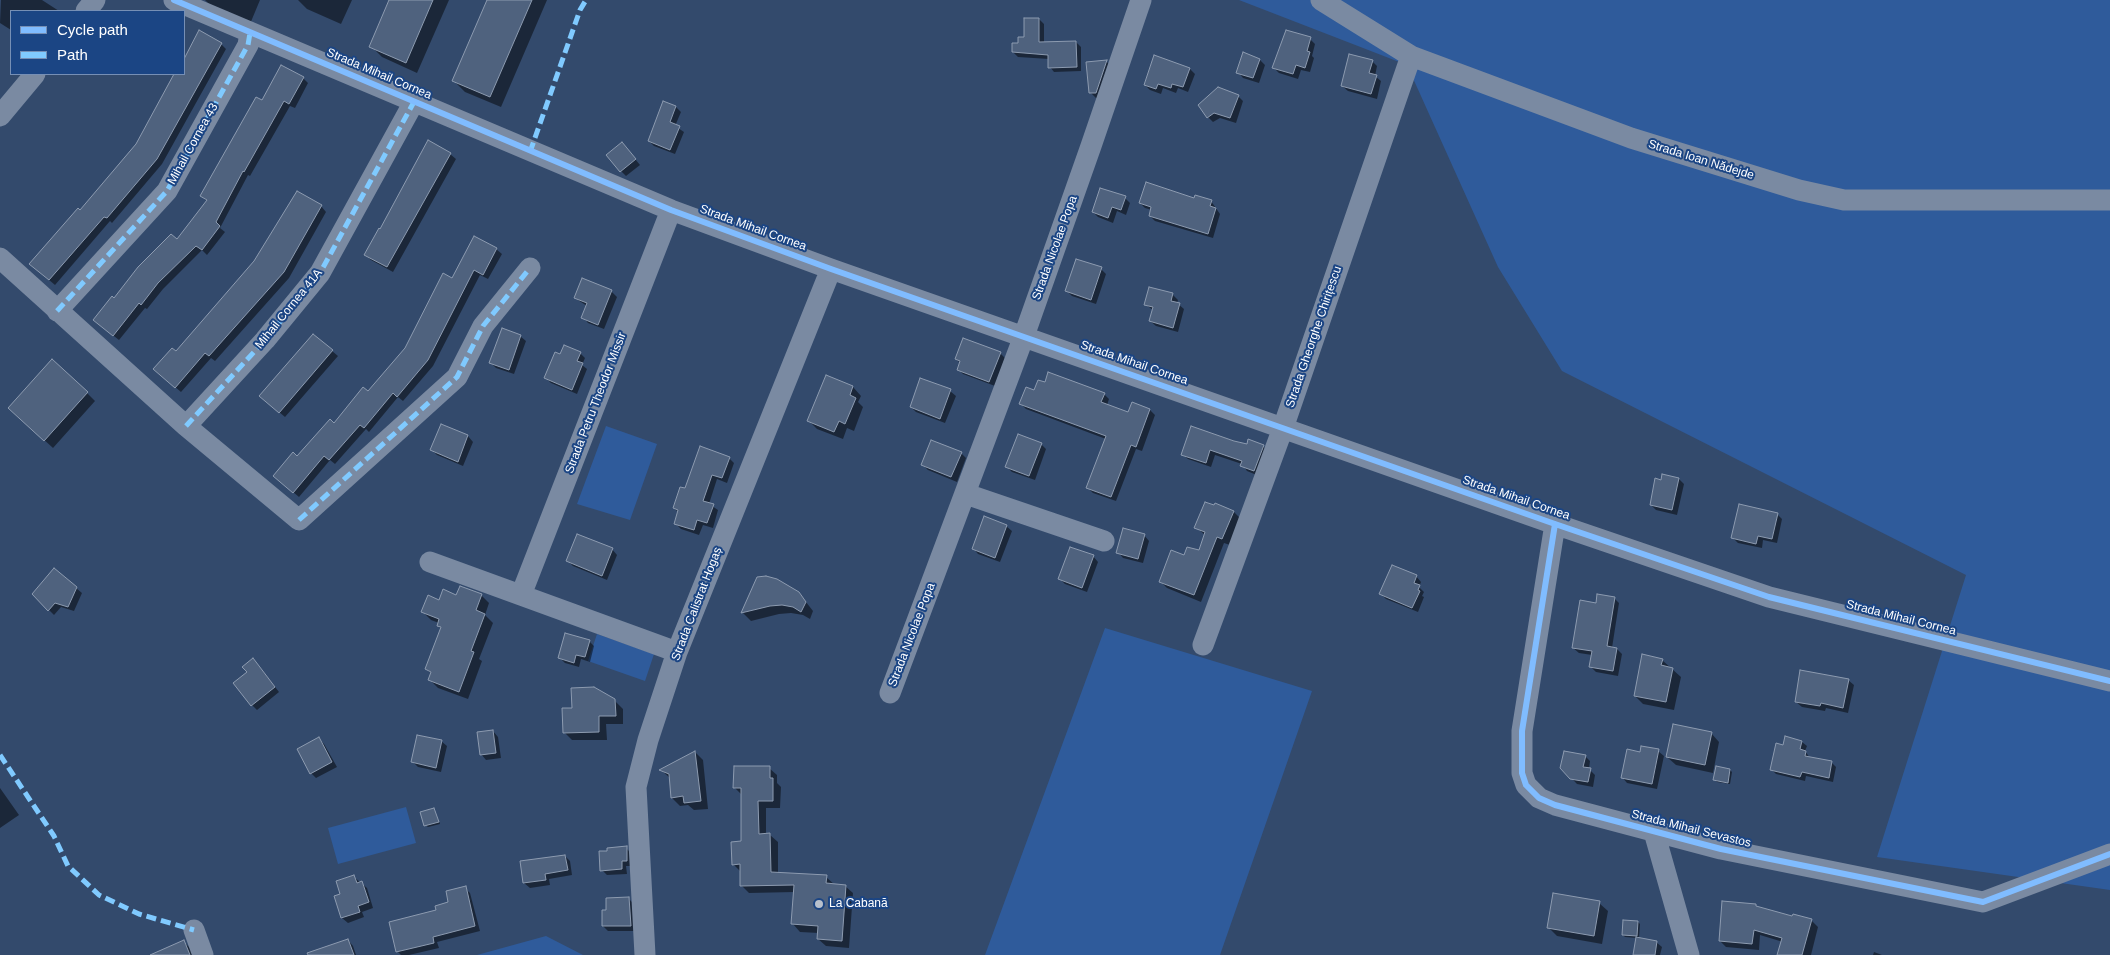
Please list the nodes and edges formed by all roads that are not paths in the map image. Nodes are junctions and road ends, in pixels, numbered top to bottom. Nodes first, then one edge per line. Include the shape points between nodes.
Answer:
1 (95, 0) edge
2 (174, 0) edge
3 (1141, 0) edge
4 (1321, 0) edge
5 (87, 10) edge
6 (250, 33) junction
7 (1411, 56) junction
8 (34, 75) edge
9 (414, 100) junction
10 (0, 116) edge
11 (2110, 200) edge
12 (671, 210) junction
13 (0, 258) edge
14 (530, 268) dead end
15 (831, 269) junction
16 (57, 311) junction
17 (1024, 336) junction
18 (186, 426) junction
19 (1284, 428) junction
20 (966, 494) junction
21 (1555, 524) junction
22 (1104, 541) dead end
23 (430, 562) dead end
24 (521, 595) junction
25 (1203, 645) dead end
26 (677, 652) junction
27 (2110, 681) edge
28 (890, 692) dead end
29 (1654, 832) junction
30 (2110, 854) edge
31 (194, 930) dead end
32 (203, 955) edge
33 (644, 955) edge
34 (1689, 955) edge

1 - 5 street
2 - 6 street, Strada Mihail Cornea
3 - 17 street, Strada Nicolae Popa
4 - 7 street, Strada Ioan Nădejde
6 - 9 street, Strada Mihail Cornea
6 - 16 street, Mihail Cornea 43 via 248,44 168,191
7 - 11 street, Strada Ioan Nădejde via 1631,138 1799,190 1844,200
7 - 19 street, Strada Gheorghe Chirițescu
8 - 10 street
9 - 12 street, Strada Mihail Cornea
9 - 18 street, Mihail Cornea 41A via 320,273 265,340
12 - 15 street, Strada Mihail Cornea
12 - 24 street, Strada Petru Theodor Missir
13 - 16 street
14 - 18 street via 483,326 457,377 299,520
15 - 17 street, Strada Mihail Cornea
15 - 26 street, Strada Calistrat Hogaș
16 - 18 street
17 - 19 street, Strada Mihail Cornea
17 - 20 street, Strada Nicolae Popa
19 - 21 street, Strada Mihail Cornea
19 - 25 street, Strada Gheorghe Chirițescu
20 - 22 street
20 - 28 street, Strada Nicolae Popa
21 - 27 street, Strada Mihail Cornea via 1769,597
21 - 29 street, Strada Mihail Sevastos via 1522,731 1522,773 1526,785 1539,798
23 - 24 street
24 - 26 street
26 - 33 street, Strada Calistrat Hogaș via 636,787
29 - 30 street, Strada Mihail Sevastos via 1721,850 1983,902
29 - 34 street
31 - 32 street

